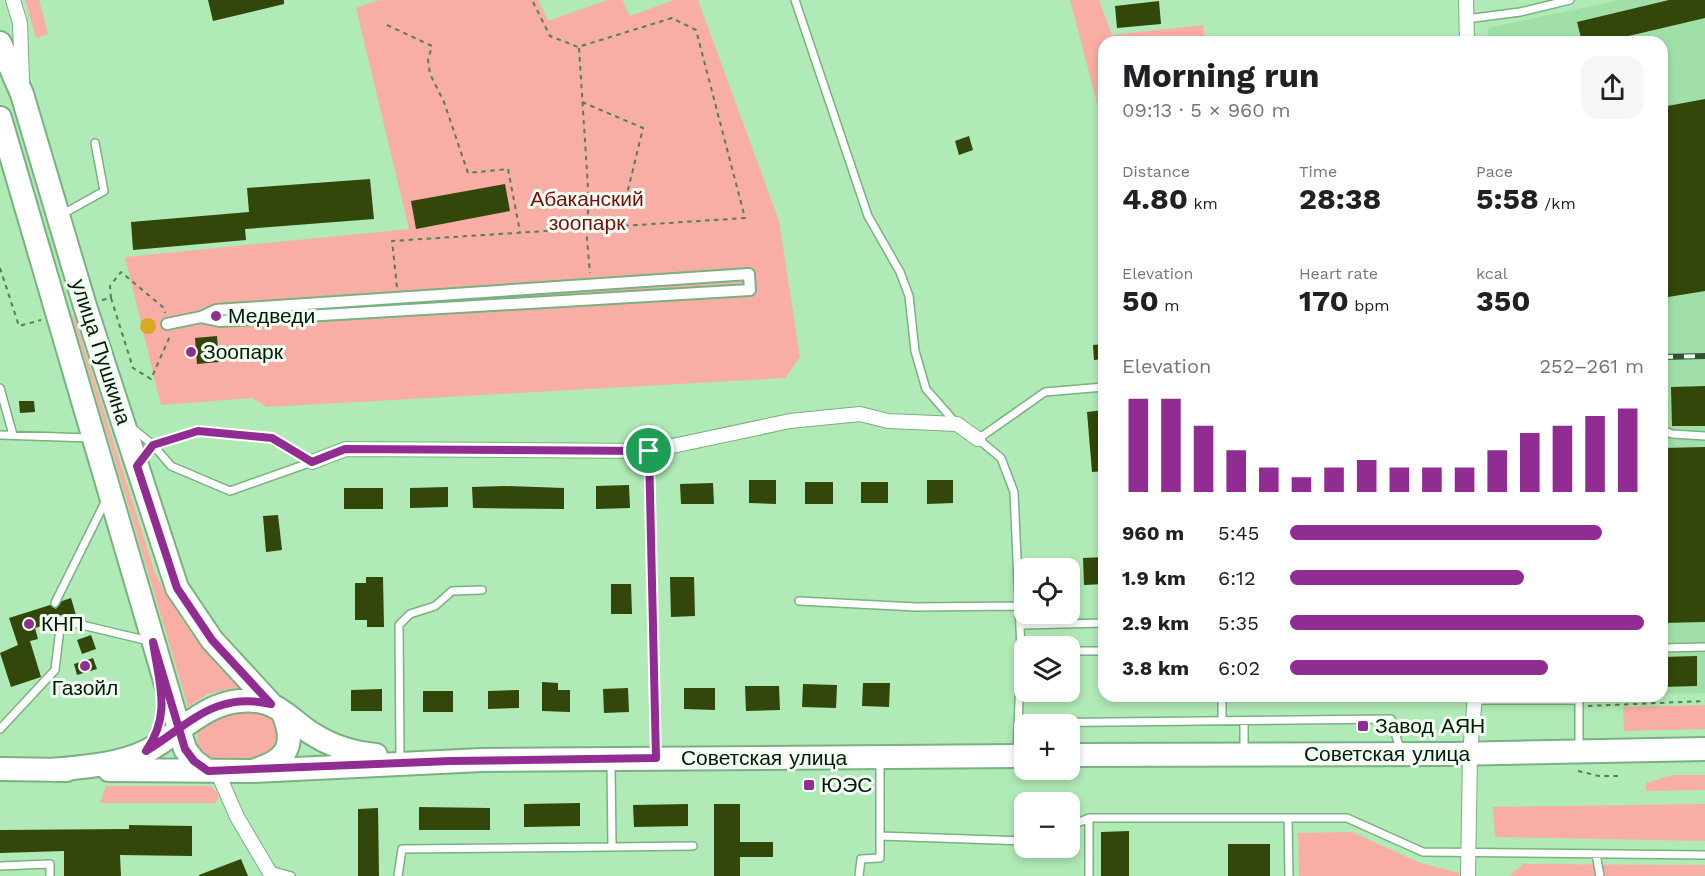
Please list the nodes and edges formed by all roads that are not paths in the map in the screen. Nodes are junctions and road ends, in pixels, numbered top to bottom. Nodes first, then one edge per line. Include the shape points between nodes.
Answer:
1 (13, 0) edge
2 (795, 0) edge
3 (1466, 0) edge
4 (1570, 0) edge
5 (1466, 19) junction
6 (1467, 36) edge
7 (0, 43) edge
8 (22, 94) junction
9 (1, 124) edge
10 (95, 143) dead end
11 (58, 216) junction
12 (201, 317) junction
13 (167, 324) road end
14 (0, 388) edge
15 (1098, 388) edge
16 (122, 420) junction
17 (957, 424) junction
18 (1668, 432) edge
19 (0, 435) edge
20 (13, 435) junction
21 (1705, 436) edge
22 (95, 438) junction
23 (978, 439) junction
24 (153, 445) junction
25 (649, 451) junction
26 (312, 462) junction
27 (137, 466) junction
28 (110, 492) junction
29 (1017, 558) edge
30 (482, 590) dead end
31 (799, 601) dead end
32 (55, 603) dead end
33 (1014, 606) edge
34 (1098, 623) edge
35 (1021, 625) joint
36 (1022, 636) edge
37 (153, 642) junction
38 (1705, 647) edge
39 (1668, 648) edge
40 (1080, 651) edge
41 (1098, 651) edge
42 (1222, 702) edge
43 (1476, 702) edge
44 (1579, 702) edge
45 (277, 708) junction
46 (1222, 720) junction
47 (1244, 721) junction
48 (1080, 722) edge
49 (0, 729) edge
50 (180, 731) junction
51 (1705, 749) edge
52 (146, 751) junction
53 (1470, 753) junction
54 (1080, 755) edge
55 (1244, 755) junction
56 (1402, 755) junction
57 (1014, 756) edge
58 (400, 757) junction
59 (880, 757) junction
60 (611, 758) junction
61 (656, 758) junction
62 (450, 761) junction
63 (1578, 761) junction
64 (0, 769) edge
65 (52, 770) junction
66 (213, 771) junction
67 (252, 771) junction
68 (1089, 818) junction
69 (1288, 818) junction
70 (1080, 822) edge
71 (880, 836) junction
72 (1014, 841) edge
73 (693, 846) dead end
74 (612, 847) junction
75 (1468, 853) junction
76 (1596, 854) junction
77 (1705, 855) edge
78 (0, 866) edge
79 (271, 873) edge
80 (50, 876) edge
81 (291, 876) edge
82 (398, 876) edge
83 (859, 876) edge
84 (1089, 876) edge
85 (1289, 876) edge
86 (1468, 876) edge
87 (1600, 876) edge

1 - 8 street via 20,23
2 - 17 lane via 868,216 909,296 915,351 926,389
3 - 5 street
4 - 5 lane
5 - 6 street
7 - 8 main road, улица Пушкина
8 - 11 main road, улица Пушкина
9 - 22 main road, улица Пушкина
10 - 11 lane via 104,190
11 - 16 main road, улица Пушкина
12 - 12 street via 220,321 750,290 749,274 216,310
12 - 13 street
14 - 20 lane
15 - 23 lane via 1045,392
16 - 24 lane
16 - 27 main road, улица Пушкина
17 - 23 street
17 - 25 street via 888,421 860,414 790,421
18 - 21 lane
19 - 20 lane
20 - 22 lane
22 - 28 main road, улица Пушкина
23 - 29 lane via 1001,458 1014,492
24 - 26 lane via 198,431 272,438
24 - 26 lane via 171,466 230,491
24 - 27 lane
25 - 26 street via 345,449
25 - 61 lane
27 - 45 main road, улица Пушкина via 177,588 212,640
28 - 32 lane
28 - 37 main road, улица Пушкина
30 - 58 lane via 452,591 435,606 410,614 399,625
31 - 33 lane via 916,607
34 - 35 lane
35 - 36 lane
37 - 49 lane via 61,620 55,670
37 - 50 main road, улица Пушкина
37 - 52 main road via 163,710 157,735
38 - 39 lane
40 - 41 lane
42 - 46 lane
43 - 53 street
44 - 63 lane
45 - 50 main road via 231,701 212,707
45 - 58 main road, улица Пушкина via 333,745 352,752
45 - 67 main road via 290,730 289,745 272,765
46 - 47 lane
46 - 48 lane
47 - 55 lane
47 - 56 lane via 1391,719
50 - 52 main road
50 - 66 main road via 185,749 194,761
51 - 63 main road, Советская улица
52 - 65 main road via 101,765
53 - 56 main road, Советская улица
53 - 63 main road, Советская улица
53 - 75 street
54 - 55 main road, Советская улица
55 - 56 main road, Советская улица
57 - 59 main road, Советская улица
58 - 62 main road, улица Пушкина
59 - 61 main road, Советская улица
59 - 71 lane
60 - 61 main road, Советская улица
60 - 62 main road, Советская улица
60 - 74 lane
62 - 67 main road, Советская улица
64 - 65 main road
65 - 66 main road
66 - 67 main road
66 - 79 street
68 - 69 lane
68 - 70 lane
68 - 84 lane
69 - 75 lane via 1347,818 1423,852
69 - 85 lane
71 - 72 lane
71 - 83 lane via 880,858 861,859
73 - 74 lane
74 - 82 lane via 402,849
75 - 76 lane
75 - 86 street
76 - 77 lane
76 - 87 lane
78 - 80 lane via 50,864
79 - 81 lane

